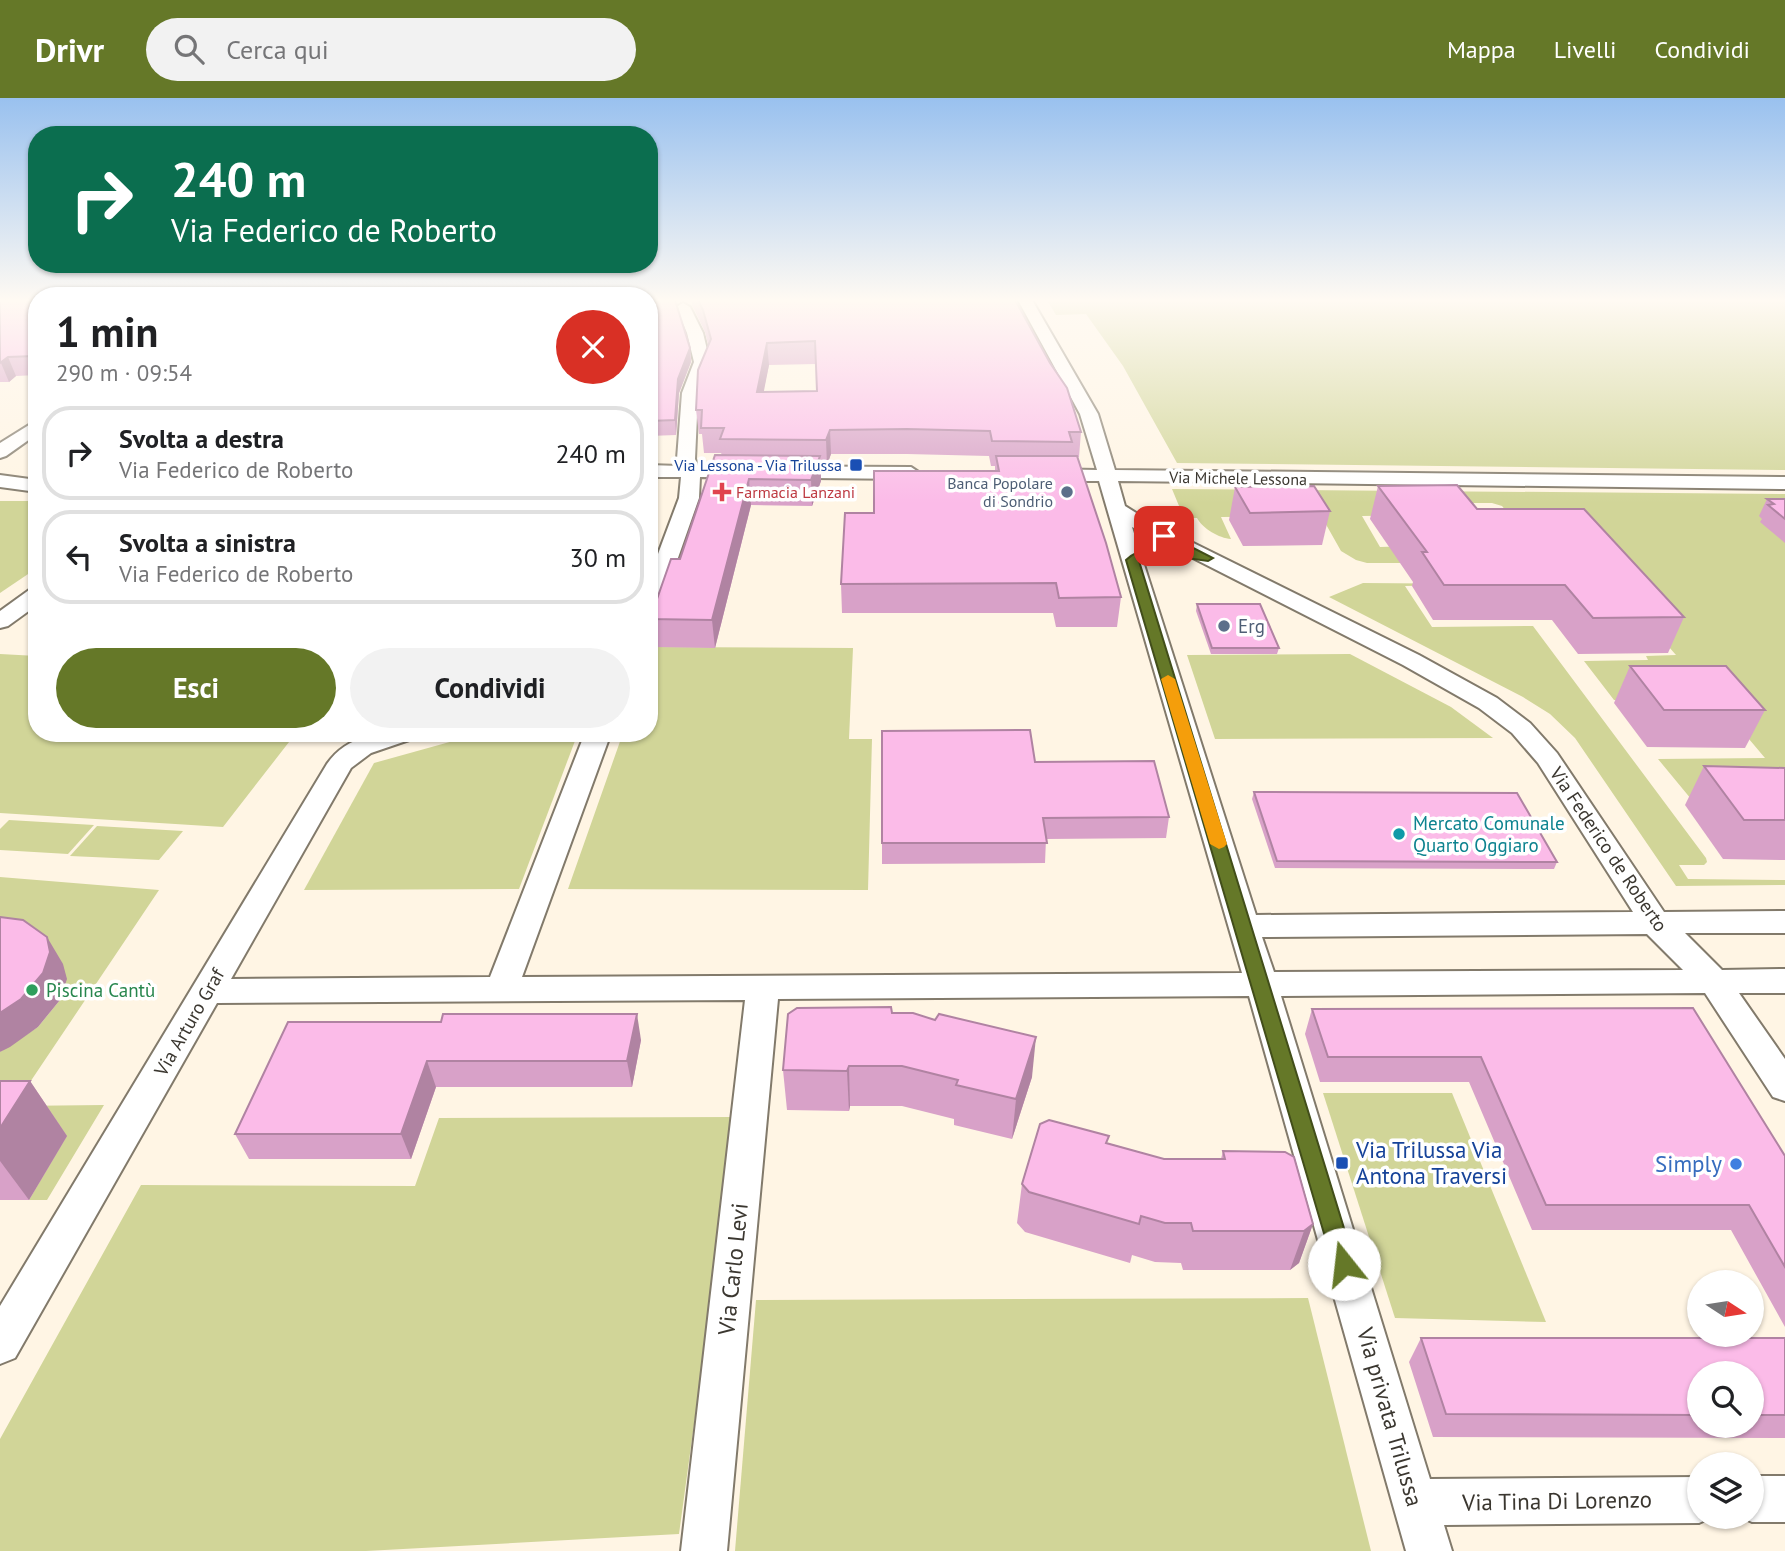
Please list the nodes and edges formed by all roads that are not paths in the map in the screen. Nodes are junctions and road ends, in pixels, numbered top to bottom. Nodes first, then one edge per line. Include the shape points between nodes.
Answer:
1 (700, 368) edge
2 (1063, 368) edge
3 (28, 412) edge
4 (0, 430) edge
5 (28, 432) edge
6 (0, 452) edge
7 (658, 471) edge
8 (691, 471) junction
9 (928, 474) edge
10 (1021, 475) edge
11 (1107, 476) junction
12 (1160, 477) junction
13 (0, 481) edge
14 (1785, 483) edge
15 (28, 486) edge
16 (28, 488) edge
17 (0, 490) edge
18 (1116, 509) junction
19 (1208, 558) junction
20 (1132, 560) junction
21 (658, 584) edge
22 (28, 601) edge
23 (0, 621) edge
24 (375, 742) edge
25 (595, 742) edge
26 (1785, 922) edge
27 (1656, 923) junction
28 (1244, 926) junction
29 (1714, 981) junction
30 (1785, 981) edge
31 (1262, 985) junction
32 (763, 987) junction
33 (502, 989) junction
34 (207, 991) junction
35 (1785, 1087) edge
36 (0, 1344) edge
37 (1764, 1499) edge
38 (1785, 1499) edge
39 (1687, 1500) edge
40 (1415, 1502) junction
41 (704, 1551) edge
42 (1429, 1551) edge

1 - 8 street via 690,393 686,459
2 - 11 street via 1089,414
3 - 4 street
5 - 6 street
7 - 8 street
8 - 9 street
8 - 21 street via 689,498
10 - 11 street, Via Michele Lessona
11 - 12 street, Via Michele Lessona
11 - 18 street
12 - 14 street, Via Michele Lessona
12 - 18 street via 1136,486
13 - 15 street
16 - 17 street
18 - 19 street, Via Federico de Roberto
18 - 20 street
19 - 20 street, Via Federico de Roberto via 1158,550
19 - 27 street, Via Federico de Roberto via 1411,660 1488,703 1521,728 1548,759
20 - 28 street, Via privata Trilussa
22 - 23 street
24 - 34 street, Via Arturo Graf via 349,753 340,764
25 - 33 street
26 - 27 street
27 - 28 street
27 - 29 street, Via Federico de Roberto
28 - 31 street, Via privata Trilussa
29 - 30 street
29 - 31 street
29 - 35 street, Via Federico de Roberto
31 - 32 street
31 - 40 street, Via privata Trilussa
32 - 33 street
32 - 41 street, Via Carlo Levi
33 - 34 street
34 - 36 street, Via Arturo Graf
37 - 38 street
39 - 40 street, Via Tina Di Lorenzo
40 - 42 street, Via privata Trilussa

